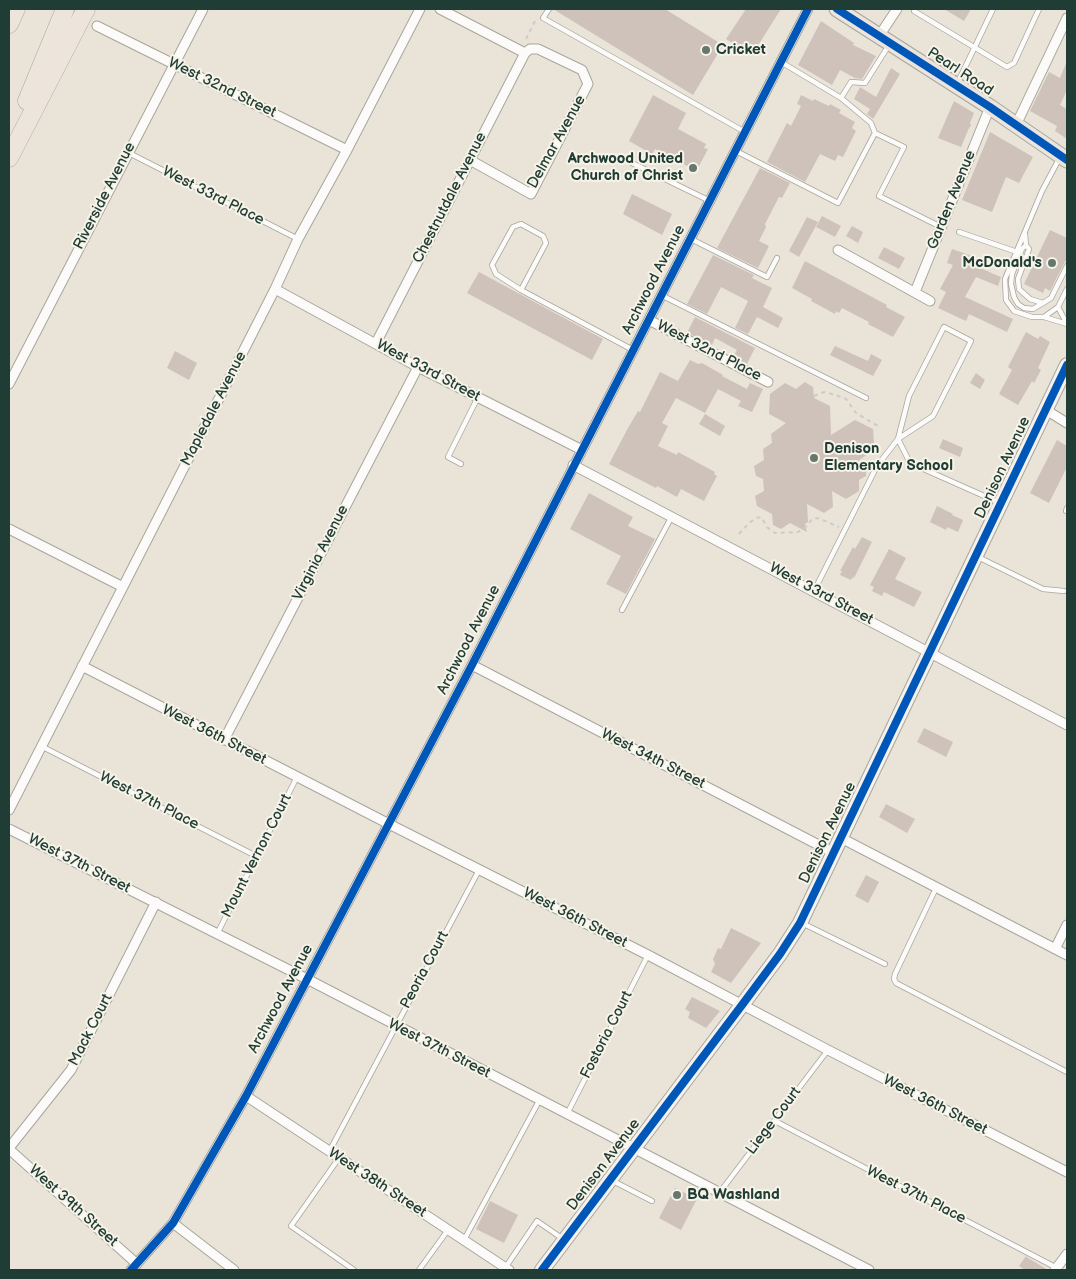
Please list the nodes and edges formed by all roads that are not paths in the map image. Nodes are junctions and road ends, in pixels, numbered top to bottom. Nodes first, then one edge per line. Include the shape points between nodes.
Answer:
1 (16, 9) edge
2 (64, 9) edge
3 (86, 9) edge
4 (203, 9) edge
5 (420, 9) edge
6 (440, 9) edge
7 (548, 9) edge
8 (808, 9) edge
9 (837, 9) edge
10 (897, 9) edge
11 (993, 9) edge
12 (1039, 9) edge
13 (914, 11) dead end
14 (1067, 18) edge
15 (9, 24) edge
16 (97, 26) dead end
17 (884, 40) junction
18 (974, 48) junction
19 (525, 54) junction
20 (781, 62) junction
21 (174, 64) junction
22 (956, 86) junction
23 (841, 98) junction
24 (990, 107) junction
25 (1016, 125) junction
26 (745, 132) junction
27 (875, 133) junction
28 (9, 143) edge
29 (347, 150) junction
30 (736, 150) junction
31 (127, 152) junction
32 (9, 158) edge
33 (1064, 158) edge
34 (470, 160) junction
35 (632, 163) dead end
36 (710, 201) junction
37 (941, 228) junction
38 (958, 232) dead end
39 (1025, 232) junction
40 (691, 238) junction
41 (298, 239) junction
42 (1026, 245) junction
43 (838, 250) dead end
44 (1016, 252) junction
45 (777, 258) dead end
46 (1067, 266) edge
47 (275, 289) junction
48 (1067, 289) edge
49 (521, 290) junction
50 (915, 292) junction
51 (662, 296) junction
52 (930, 300) dead end
53 (1043, 303) junction
54 (1058, 307) junction
55 (1044, 316) junction
56 (649, 320) junction
57 (1067, 324) edge
58 (376, 343) junction
59 (633, 350) junction
60 (1067, 365) edge
61 (418, 367) junction
62 (768, 382) dead end
63 (9, 384) edge
64 (478, 397) junction
65 (866, 398) dead end
66 (1046, 410) junction
67 (1067, 423) edge
68 (898, 439) junction
69 (582, 450) junction
70 (461, 464) dead end
71 (574, 465) junction
72 (1001, 504) junction
73 (672, 516) junction
74 (9, 529) edge
75 (976, 556) junction
76 (123, 587) junction
77 (814, 591) junction
78 (1064, 591) dead end
79 (622, 610) dead end
80 (931, 652) junction
81 (472, 665) junction
82 (82, 666) junction
83 (1067, 725) edge
84 (224, 740) junction
85 (42, 746) junction
86 (297, 777) junction
87 (9, 810) edge
88 (389, 824) junction
89 (9, 829) edge
90 (841, 838) junction
91 (834, 852) junction
92 (256, 856) junction
93 (479, 869) junction
94 (936, 888) junction
95 (156, 902) junction
96 (800, 923) junction
97 (1067, 924) edge
98 (216, 935) junction
99 (1055, 949) junction
100 (648, 955) junction
101 (1067, 955) edge
102 (885, 964) dead end
103 (307, 979) junction
104 (742, 1006) junction
105 (396, 1026) junction
106 (828, 1050) junction
107 (1067, 1072) edge
108 (246, 1096) junction
109 (540, 1101) junction
110 (567, 1114) junction
111 (775, 1121) junction
112 (9, 1148) edge
113 (633, 1149) junction
114 (329, 1152) junction
115 (338, 1158) junction
116 (1067, 1172) edge
117 (610, 1180) junction
118 (720, 1192) junction
119 (652, 1201) dead end
120 (173, 1223) junction
121 (448, 1230) junction
122 (464, 1240) junction
123 (565, 1240) junction
124 (1067, 1254) edge
125 (134, 1267) edge
126 (507, 1269) edge
127 (1056, 1269) edge
128 (234, 1270) edge
129 (354, 1270) edge
130 (419, 1270) edge
131 (542, 1270) edge
132 (869, 1270) edge

1 - 15 highway
2 - 28 highway
3 - 32 highway
4 - 21 street, Riverside Avenue
5 - 29 street, Mapledale Avenue
6 - 19 street
7 - 26 lane via 543,18
8 - 20 street, Archwood Avenue
9 - 17 main road, Pearl Road
10 - 17 street
11 - 18 lane
12 - 18 lane via 1014,63 1007,67
13 - 18 lane
14 - 25 street
16 - 21 street, West 32nd Street
17 - 22 main road, Pearl Road
17 - 23 lane via 865,83 851,82
18 - 22 lane
19 - 34 street, Chestnutdale Avenue
19 - 34 street, Delmar Avenue via 530,49 538,49 582,70 588,84 531,194
20 - 23 lane
20 - 26 street, Archwood Avenue
21 - 29 street, West 32nd Street
21 - 31 street, Riverside Avenue
22 - 24 main road, Pearl Road
23 - 27 lane via 871,123
24 - 25 main road, Pearl Road
24 - 37 street, Garden Avenue
25 - 33 main road, Pearl Road
26 - 30 street, Archwood Avenue
27 - 30 lane via 838,203
27 - 37 lane via 904,147 879,196
29 - 41 street, Mapledale Avenue
30 - 36 street, Archwood Avenue
31 - 41 lane, West 33rd Place
31 - 63 street, Riverside Avenue
33 - 39 lane via 1042,190
34 - 58 street, Chestnutdale Avenue
35 - 36 lane
36 - 40 street, Archwood Avenue
37 - 50 street, Garden Avenue
38 - 44 lane
39 - 42 lane
39 - 44 lane
40 - 45 lane via 767,277
40 - 51 street, Archwood Avenue
41 - 47 street, Mapledale Avenue
42 - 53 lane via 1029,250 1018,279 1019,289 1030,299
42 - 53 lane via 1012,274 1014,297 1024,308 1033,309
43 - 50 street
44 - 55 lane via 1005,279 1006,300 1014,311 1032,317
46 - 53 lane via 1051,298
47 - 58 street, West 33rd Street
47 - 76 street, Mapledale Avenue
48 - 54 lane
49 - 49 lane via 496,274 492,265 513,228 521,224 543,236 546,243
49 - 59 lane
50 - 52 street
51 - 56 street, Archwood Avenue
51 - 65 lane
54 - 55 lane
54 - 57 lane
55 - 57 lane
56 - 59 street, Archwood Avenue
56 - 62 street, West 32nd Place
58 - 61 street, West 33rd Street
59 - 69 street, Archwood Avenue
60 - 66 main road, Denison Avenue
61 - 64 street, West 33rd Street
61 - 84 street, Virginia Avenue
64 - 69 street, West 33rd Street
64 - 70 lane via 448,457
66 - 67 street
66 - 72 main road, Denison Avenue
68 - 68 lane via 933,416 972,341 944,327 909,396
68 - 72 lane via 910,463
68 - 77 lane via 877,466
69 - 71 street, Archwood Avenue
71 - 73 street, West 33rd Street
71 - 81 street, Archwood Avenue
72 - 75 main road, Denison Avenue
73 - 77 street, West 33rd Street
73 - 79 lane
74 - 76 street
75 - 78 lane via 1043,589
75 - 80 main road, Denison Avenue
76 - 82 street, Mapledale Avenue
77 - 80 street, West 33rd Street
80 - 83 street, West 33rd Street
80 - 90 main road, Denison Avenue
81 - 88 street, Archwood Avenue
81 - 91 street, West 34th Street
82 - 84 street, West 36th Street
82 - 85 street, Mapledale Avenue
84 - 86 street, West 36th Street
85 - 87 street, Mapledale Avenue
85 - 92 lane, West 37th Place
86 - 88 street, West 36th Street
86 - 92 lane, Mount Vernon Court
88 - 93 street, West 36th Street
88 - 103 street, Archwood Avenue
89 - 95 street, West 37th Street
90 - 91 main road, Denison Avenue
90 - 94 street
91 - 96 main road, Denison Avenue
92 - 98 lane, Mount Vernon Court
93 - 100 street, West 36th Street
93 - 105 lane, Peoria Court
94 - 99 street
94 - 107 lane via 895,974 896,983
95 - 98 street, West 37th Street
95 - 112 street, Mack Court via 70,1070
96 - 102 lane
96 - 104 main road, Denison Avenue
97 - 99 street
98 - 103 street, West 37th Street
99 - 101 street
100 - 104 street, West 36th Street
100 - 110 lane, Fostoria Court
103 - 105 street, West 37th Street
103 - 108 street, Archwood Avenue
104 - 106 street, West 36th Street
104 - 113 main road, Denison Avenue
105 - 109 street, West 37th Street
105 - 114 lane, Peoria Court
106 - 111 lane, Liege Court
106 - 116 street, West 36th Street
108 - 114 street, West 38th Street
108 - 120 street, Archwood Avenue
109 - 110 street, West 37th Street
109 - 122 lane
110 - 113 street, West 37th Street
111 - 118 lane, Liege Court
111 - 127 lane, West 37th Place
112 - 125 street, West 39th Street
113 - 117 main road, Denison Avenue
113 - 118 street, West 37th Street
114 - 115 street, West 38th Street
115 - 121 street, West 38th Street
115 - 129 lane via 291,1226
117 - 119 lane
117 - 123 main road, Denison Avenue
118 - 132 street, West 37th Street
120 - 125 street, Archwood Avenue
120 - 128 street
121 - 122 street, West 38th Street
121 - 130 lane
122 - 126 street, West 38th Street
123 - 126 lane via 537,1221
123 - 131 main road, Denison Avenue
124 - 127 street

